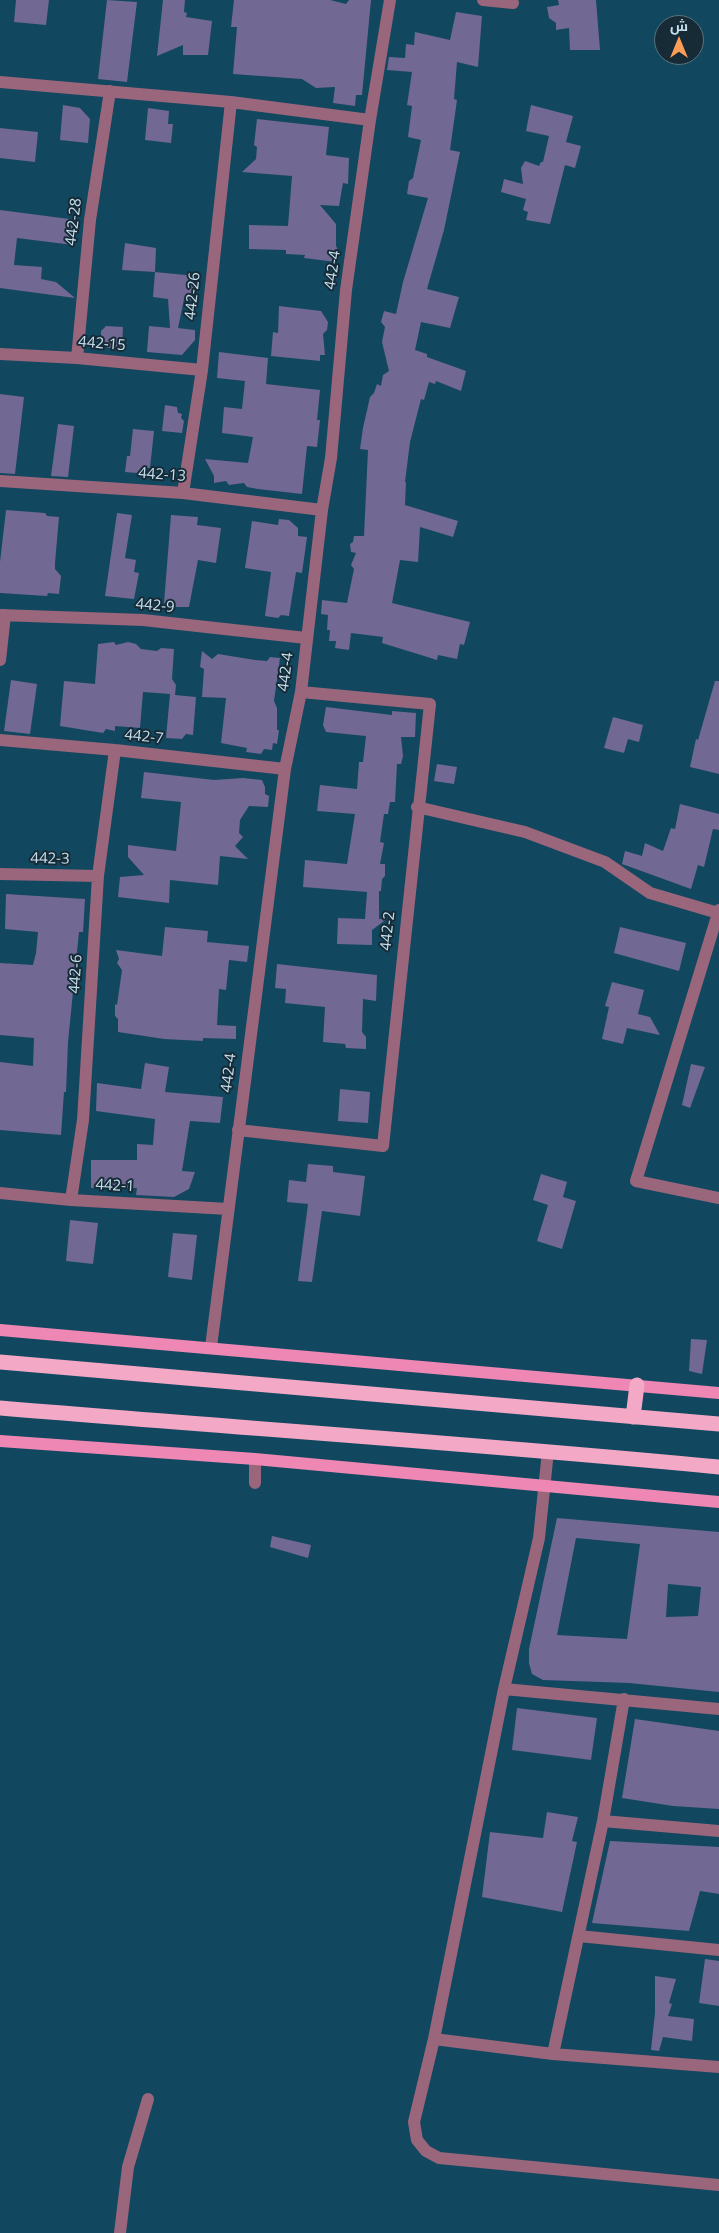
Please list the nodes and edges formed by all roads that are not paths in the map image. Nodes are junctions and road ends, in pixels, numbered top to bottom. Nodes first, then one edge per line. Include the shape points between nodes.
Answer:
1 (390, 0) edge
2 (483, 0) edge
3 (513, 3) dead end
4 (0, 82) edge
5 (110, 91) junction
6 (230, 102) junction
7 (370, 120) junction
8 (0, 354) edge
9 (77, 358) junction
10 (202, 370) junction
11 (0, 481) edge
12 (183, 493) junction
13 (322, 510) junction
14 (3, 615) edge
15 (306, 638) junction
16 (0, 660) edge
17 (301, 692) junction
18 (0, 740) edge
19 (115, 750) junction
20 (285, 769) junction
21 (417, 807) junction
22 (0, 874) edge
23 (98, 876) junction
24 (719, 911) edge
25 (238, 1130) junction
26 (0, 1193) edge
27 (719, 1198) edge
28 (71, 1200) junction
29 (228, 1209) junction
30 (0, 1330) edge
31 (211, 1348) junction
32 (0, 1362) edge
33 (637, 1385) junction
34 (719, 1393) edge
35 (0, 1408) edge
36 (633, 1417) junction
37 (719, 1424) edge
38 (0, 1441) edge
39 (548, 1451) junction
40 (256, 1459) junction
41 (719, 1467) edge
42 (256, 1483) dead end
43 (546, 1485) junction
44 (719, 1502) edge
45 (504, 1689) junction
46 (624, 1699) junction
47 (719, 1709) edge
48 (603, 1821) junction
49 (719, 1831) edge
50 (579, 1936) junction
51 (719, 1950) edge
52 (434, 2039) junction
53 (553, 2054) junction
54 (719, 2067) edge
55 (148, 2099) dead end
56 (719, 2185) edge
57 (120, 2233) edge

1 - 7 street, 442-4
2 - 3 street
4 - 5 street
5 - 6 street
5 - 9 street, 442-28 via 90,220
6 - 7 street
6 - 10 street, 442-26
7 - 13 street, 442-4 via 346,290 331,458
8 - 9 street, 442-15
9 - 10 street, 442-15
10 - 12 street, 442-26
11 - 12 street, 442-13
12 - 13 street, 442-13
13 - 15 street, 442-4
14 - 15 street, 442-9 via 143,620
14 - 16 street
15 - 17 street, 442-4
17 - 20 street, 442-4
17 - 21 street, 442-2 via 430,704
18 - 19 street, 442-7
19 - 20 street, 442-7
19 - 23 street, 442-6
20 - 25 street, 442-4
21 - 24 street via 526,832 605,862 650,893
21 - 25 street, 442-2 via 383,1146
22 - 23 street, 442-3
23 - 28 street, 442-6 via 83,1120
24 - 27 street via 636,1181
25 - 29 street, 442-4
26 - 28 street, 442-1
28 - 29 street, 442-1
29 - 31 street, 442-4
30 - 31 main road
31 - 33 main road
32 - 36 highway
33 - 34 main road
33 - 36 highway
35 - 39 highway
36 - 37 highway
38 - 40 main road
39 - 41 highway
39 - 43 street
40 - 42 street
40 - 43 main road
43 - 44 main road
43 - 45 street via 539,1538
45 - 46 street
45 - 52 street
46 - 47 street
46 - 48 street
48 - 49 street
48 - 50 street
50 - 51 street
50 - 53 street
52 - 53 street
52 - 56 street via 414,2122 417,2140 426,2152 439,2158
53 - 54 street
55 - 57 street via 128,2167

